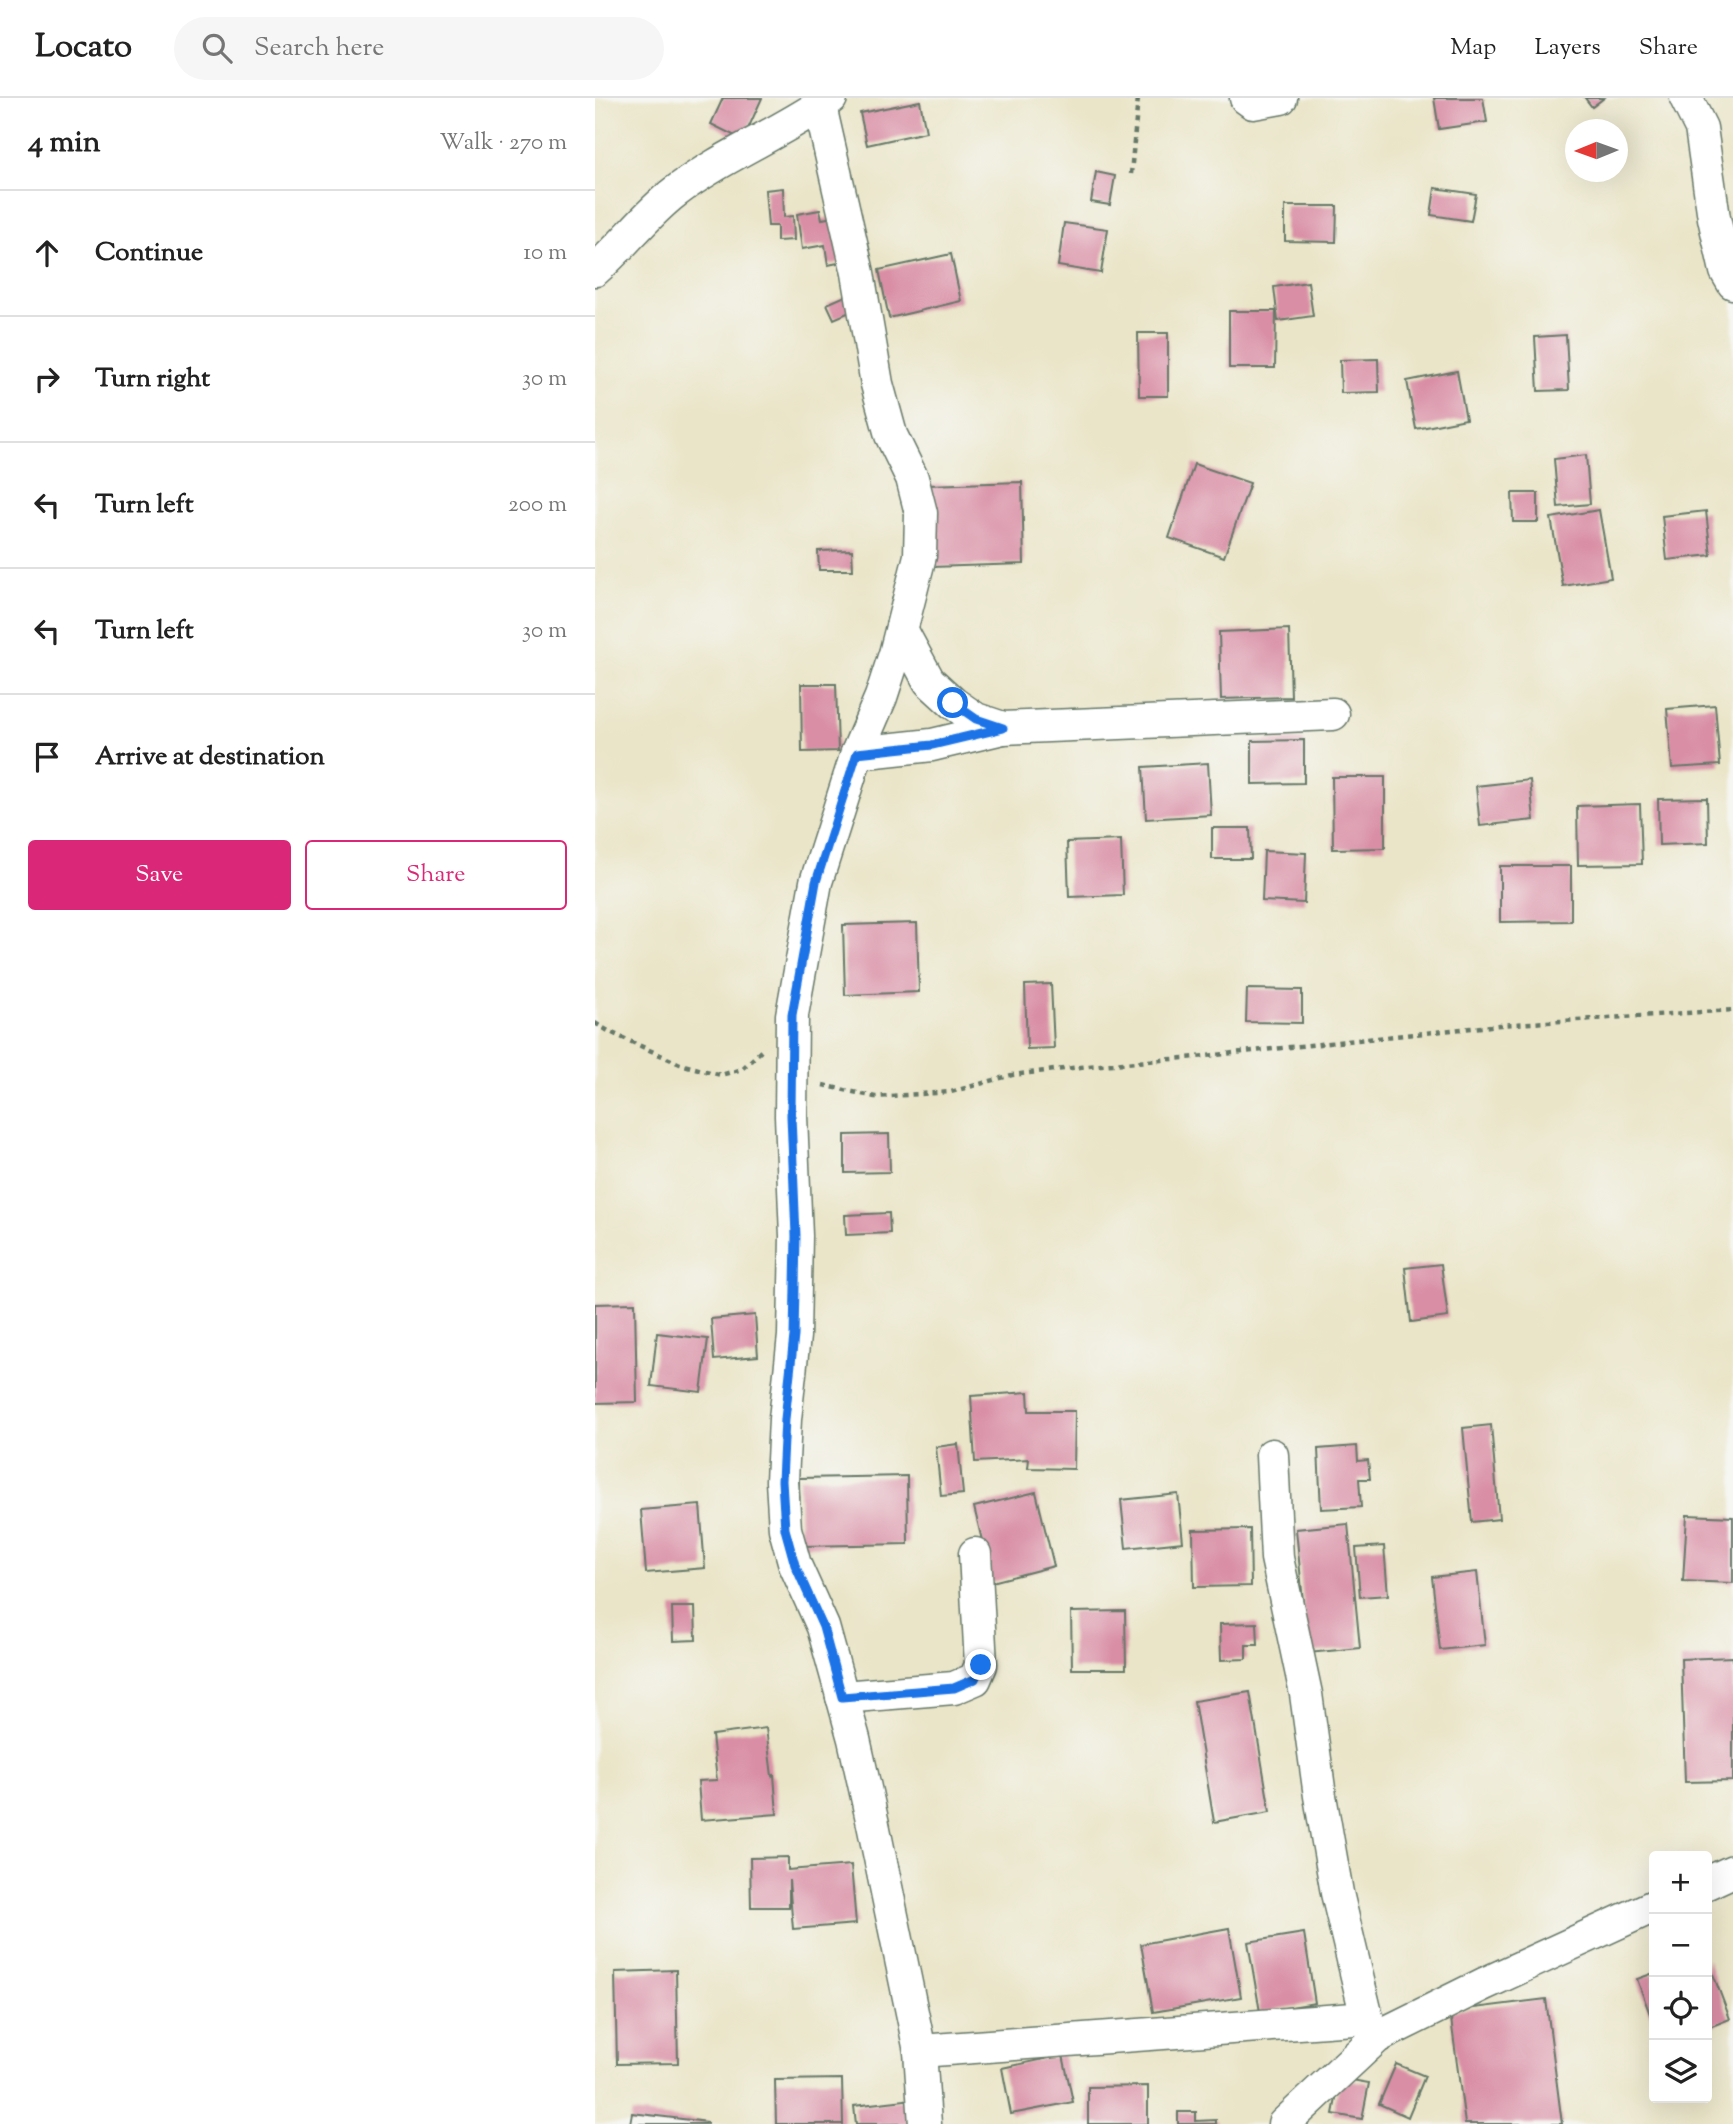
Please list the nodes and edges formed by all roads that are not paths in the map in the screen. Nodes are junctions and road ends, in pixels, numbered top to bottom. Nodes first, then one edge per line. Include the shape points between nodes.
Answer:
1 (1246, 98) edge
2 (1281, 98) edge
3 (1686, 98) edge
4 (825, 102) edge
5 (595, 270) edge
6 (1733, 283) edge
7 (902, 631) junction
8 (1333, 714) dead end
9 (1003, 728) junction
10 (857, 753) junction
11 (1272, 1455) dead end
12 (975, 1554) dead end
13 (842, 1697) junction
14 (1733, 1871) edge
15 (1712, 1880) edge
16 (1649, 1908) edge
17 (1372, 2028) junction
18 (920, 2051) junction
19 (925, 2124) edge
20 (1285, 2124) edge

1 - 2 street via 1253,103
3 - 6 street via 1701,128 1714,218
4 - 5 street via 675,192
4 - 7 street via 877,384 921,513 920,556
7 - 9 street via 929,681 976,719
7 - 10 street
8 - 9 street
9 - 10 street via 932,745
10 - 13 street via 816,882 793,1022 796,1249 783,1469 785,1529 795,1565 823,1627
11 - 17 street via 1277,1558 1306,1694 1337,1893
12 - 13 street via 981,1665 975,1679 954,1688
13 - 18 street
14 - 15 street
16 - 17 street via 1484,1984
17 - 18 street
17 - 20 street
18 - 19 street

